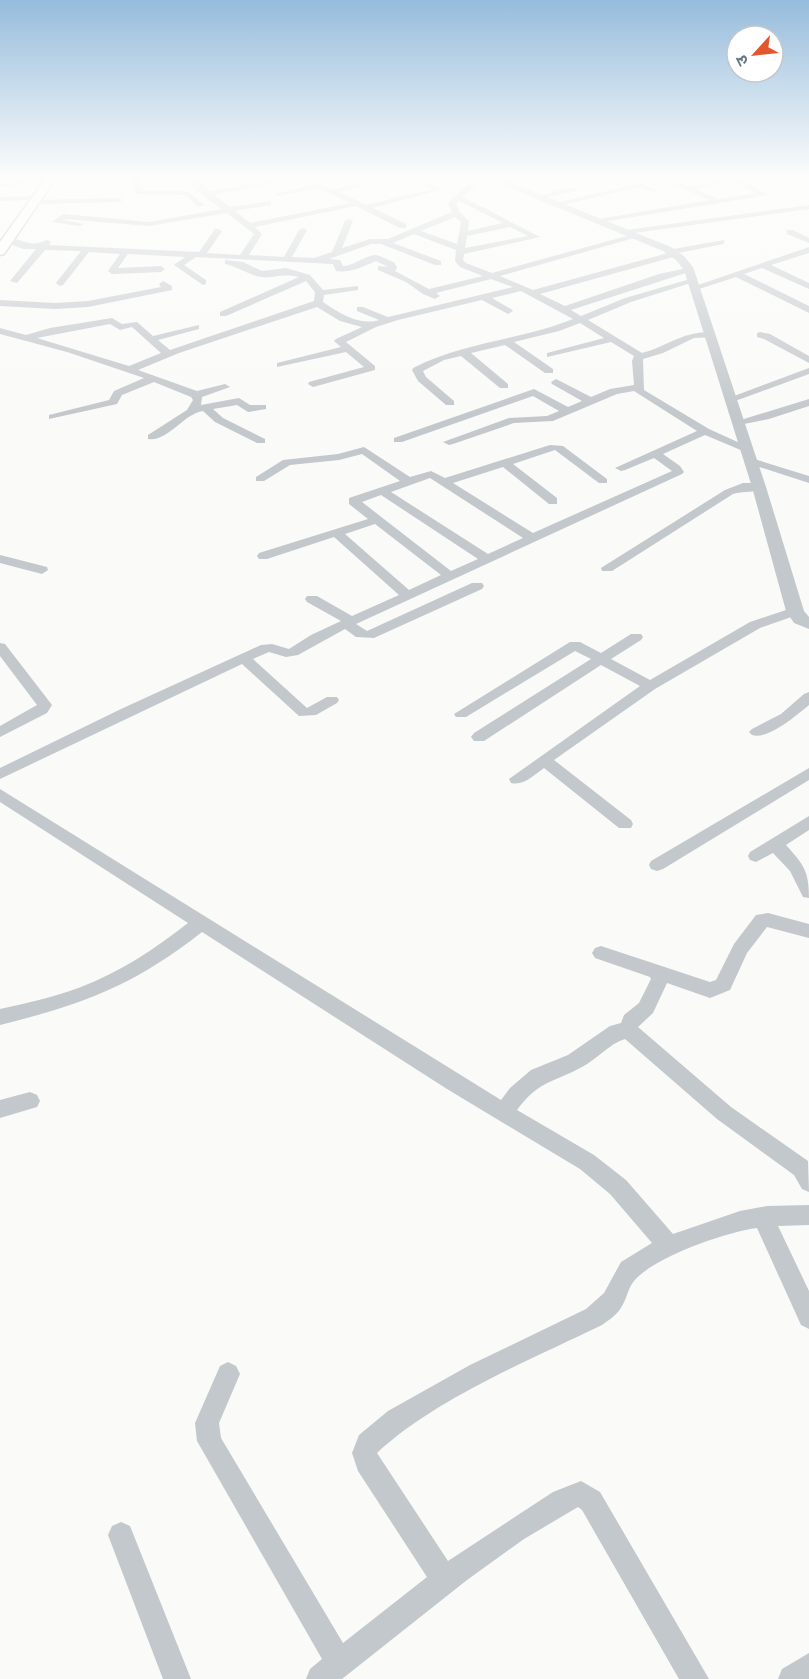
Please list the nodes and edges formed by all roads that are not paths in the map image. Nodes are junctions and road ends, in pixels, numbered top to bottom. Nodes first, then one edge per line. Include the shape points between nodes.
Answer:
1 (35, 256) edge
2 (81, 256) edge
3 (123, 256) edge
4 (194, 256) edge
5 (202, 256) edge
6 (249, 256) edge
7 (328, 256) edge
8 (420, 256) edge
9 (461, 256) edge
10 (552, 256) edge
11 (659, 256) edge
12 (677, 256) edge
13 (793, 256) edge
14 (794, 256) edge
15 (291, 259) junction
16 (315, 261) junction
17 (438, 263) dead end
18 (809, 263) edge
19 (378, 266) dead end
20 (765, 266) junction
21 (161, 269) dead end
22 (288, 272) junction
23 (388, 272) junction
24 (489, 275) junction
25 (739, 275) junction
26 (307, 277) junction
27 (14, 280) dead end
28 (696, 281) junction
29 (203, 282) dead end
30 (60, 283) dead end
31 (163, 284) dead end
32 (809, 286) edge
33 (355, 288) dead end
34 (522, 288) junction
35 (426, 292) junction
36 (533, 293) junction
37 (319, 298) junction
38 (485, 298) junction
39 (0, 303) edge
40 (449, 306) junction
41 (360, 309) dead end
42 (564, 309) junction
43 (809, 310) edge
44 (508, 312) dead end
45 (223, 314) dead end
46 (387, 320) junction
47 (582, 320) junction
48 (369, 326) junction
49 (196, 327) dead end
50 (0, 331) edge
51 (712, 335) junction
52 (760, 335) dead end
53 (27, 338) junction
54 (151, 339) junction
55 (612, 339) junction
56 (506, 341) junction
57 (346, 349) junction
58 (463, 352) junction
59 (167, 353) junction
60 (550, 355) dead end
61 (638, 357) junction
62 (809, 360) edge
63 (281, 366) dead end
64 (129, 370) junction
65 (549, 371) dead end
66 (809, 371) edge
67 (154, 378) junction
68 (556, 382) dead end
69 (313, 384) dead end
70 (504, 386) dead end
71 (225, 387) dead end
72 (638, 387) junction
73 (196, 395) junction
74 (731, 399) junction
75 (591, 401) junction
76 (809, 402) edge
77 (450, 403) dead end
78 (262, 407) dead end
79 (199, 408) junction
80 (567, 411) junction
81 (53, 417) dead end
82 (739, 422) junction
83 (705, 431) junction
84 (152, 437) dead end
85 (399, 440) dead end
86 (261, 441) dead end
87 (449, 442) dead end
88 (655, 453) junction
89 (749, 455) junction
90 (505, 463) junction
91 (621, 468) dead end
92 (260, 479) dead end
93 (603, 480) dead end
94 (809, 480) edge
95 (408, 481) junction
96 (444, 482) junction
97 (759, 487) junction
98 (381, 490) junction
99 (553, 501) dead end
100 (376, 520) junction
101 (336, 533) junction
102 (532, 538) junction
103 (263, 556) dead end
104 (486, 558) junction
105 (0, 560) edge
106 (607, 568) dead end
107 (42, 570) dead end
108 (453, 574) junction
109 (407, 595) junction
110 (312, 599) dead end
111 (795, 611) junction
112 (348, 622) junction
113 (809, 624) edge
114 (636, 637) dead end
115 (3, 655) edge
116 (244, 658) junction
117 (601, 658) junction
118 (650, 686) junction
119 (809, 697) edge
120 (332, 700) dead end
121 (461, 714) dead end
122 (0, 732) edge
123 (757, 732) dead end
124 (479, 737) dead end
125 (545, 761) junction
126 (809, 773) edge
127 (0, 774) edge
128 (517, 779) dead end
129 (0, 795) edge
130 (809, 822) edge
131 (626, 824) dead end
132 (775, 844) junction
133 (756, 856) dead end
134 (657, 865) dead end
135 (803, 880) edge
136 (201, 923) junction
137 (809, 932) edge
138 (601, 953) dead end
139 (656, 972) junction
140 (0, 1017) edge
141 (628, 1030) junction
142 (30, 1101) dead end
143 (0, 1109) edge
144 (503, 1113) junction
145 (809, 1182) edge
146 (809, 1215) edge
147 (763, 1217) junction
148 (670, 1247) junction
149 (809, 1317) edge
150 (228, 1374) dead end
151 (121, 1535) dead end
152 (444, 1580) junction
153 (809, 1667) edge
154 (330, 1671) edge
155 (177, 1679) edge
156 (695, 1679) edge
157 (792, 1679) edge

1 - 27 street
2 - 30 street
3 - 21 street via 112,271
4 - 29 street via 178,265
5 - 22 street via 261,274
6 - 15 street
7 - 16 street
8 - 17 street
9 - 24 street via 460,263
10 - 24 street
11 - 36 street
12 - 28 street
13 - 20 street
14 - 18 street
15 - 16 street
15 - 22 street
16 - 23 street via 337,262 339,269 345,270 376,258 392,265
19 - 23 street
20 - 25 street
20 - 32 street
22 - 26 street
23 - 35 street
24 - 34 street
24 - 35 street
25 - 28 street
25 - 43 street
26 - 37 street
26 - 45 street
28 - 42 street via 653,278
28 - 47 street via 628,300
28 - 51 street
31 - 39 street via 169,288 93,303
33 - 37 street
34 - 36 street
34 - 38 street
35 - 40 street
36 - 42 street
37 - 48 street via 343,319
37 - 59 street via 218,338
38 - 40 street
38 - 44 street
40 - 46 street
41 - 46 street
42 - 47 street
46 - 48 street
47 - 55 street
47 - 56 street
48 - 57 street via 339,340
49 - 54 street
50 - 53 street
51 - 61 street via 690,335
51 - 74 street
52 - 62 street
53 - 54 street via 112,321 120,327 134,324
53 - 64 street
54 - 59 street
55 - 60 street
55 - 61 street via 635,350
56 - 58 street
56 - 65 street
57 - 63 street
57 - 69 street via 370,368
58 - 70 street
58 - 77 street via 435,360 416,372
59 - 64 street
61 - 72 street
64 - 67 street
66 - 74 street
67 - 73 street
67 - 81 street via 118,393 113,402
68 - 75 street
71 - 73 street
72 - 75 street via 617,390
72 - 83 street via 641,393
73 - 79 street
74 - 82 street
75 - 80 street
76 - 82 street
78 - 79 street via 248,409 239,401
79 - 84 street
79 - 86 street
80 - 85 street via 534,392
80 - 87 street via 549,419 513,420
82 - 89 street
83 - 88 street
83 - 89 street
88 - 91 street
88 - 102 street via 678,472
89 - 94 street
89 - 97 street
90 - 93 street via 556,447
90 - 96 street
90 - 99 street
92 - 95 street via 288,462 364,450
95 - 96 street via 430,474
95 - 98 street
96 - 102 street
97 - 106 street via 729,492
97 - 111 street
98 - 100 street via 354,501
98 - 104 street
100 - 101 street
100 - 108 street
101 - 103 street
101 - 109 street
102 - 104 street
104 - 108 street
105 - 107 street
108 - 109 street
108 - 112 street via 483,590 369,635 361,634
109 - 112 street
110 - 112 street
111 - 113 street
111 - 118 street via 755,625
112 - 116 street via 311,639 294,652 269,647
114 - 117 street
115 - 122 street via 45,707
116 - 120 street via 304,713
116 - 127 street
117 - 118 street
117 - 121 street via 581,646 573,646
117 - 124 street
118 - 125 street
119 - 123 street via 786,717
125 - 128 street
125 - 131 street
126 - 134 street
129 - 136 street
130 - 132 street
132 - 133 street
132 - 135 street
136 - 140 street via 153,959 99,988
136 - 144 street
137 - 139 street via 762,920 740,949 726,981 710,990
138 - 139 street
139 - 141 street via 659,982 649,1003
141 - 144 street via 617,1032 574,1061 538,1076
141 - 145 street via 724,1113 801,1168
142 - 143 street
144 - 148 street via 603,1173
146 - 147 street
147 - 148 street via 721,1227
147 - 149 street
148 - 152 street via 631,1268 605,1309 594,1317 478,1373 397,1420 368,1444 364,1452 367,1462
150 - 154 street via 207,1423 209,1441
151 - 155 street
152 - 154 street
152 - 156 street via 535,1517 581,1494 596,1509
153 - 157 street

